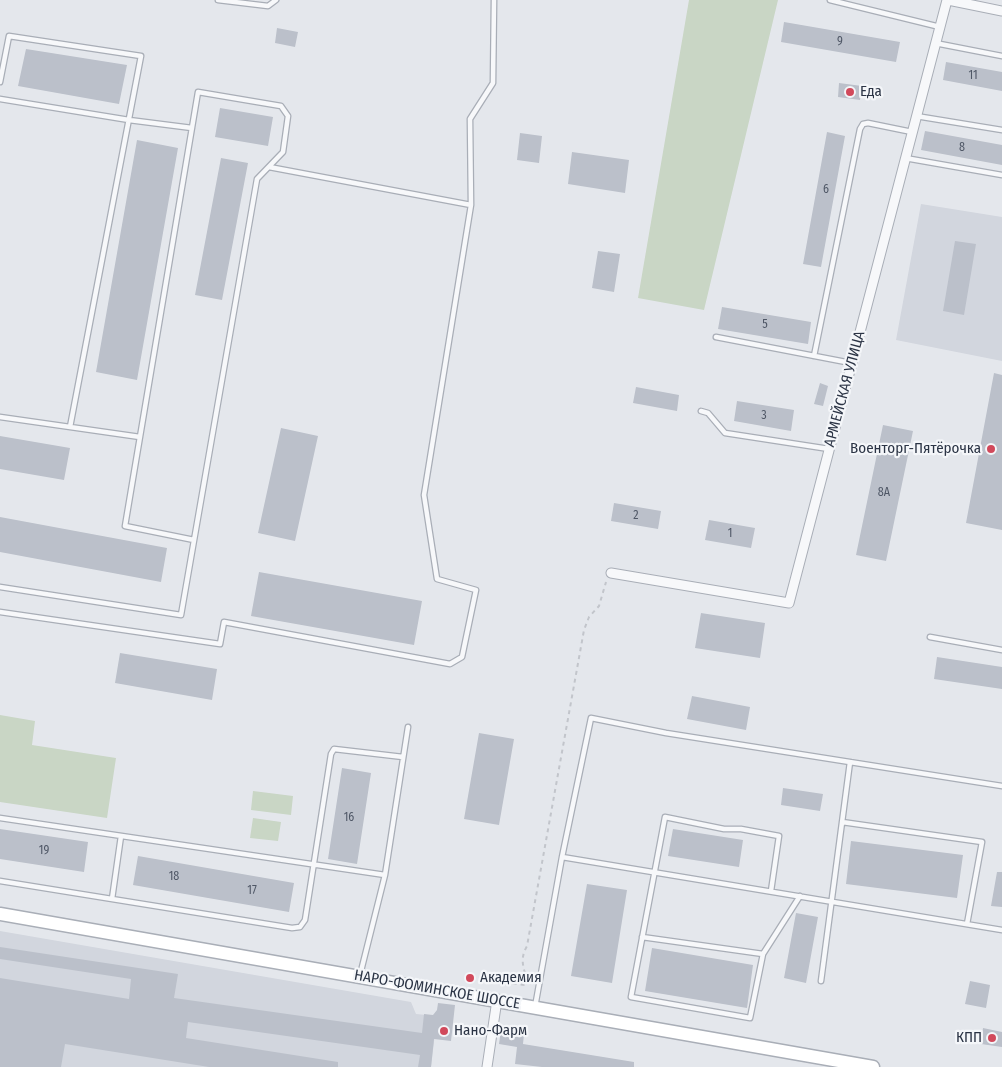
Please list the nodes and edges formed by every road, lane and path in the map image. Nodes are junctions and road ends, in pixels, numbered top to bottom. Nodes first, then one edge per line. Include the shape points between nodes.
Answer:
1 (218, 0) edge
2 (276, 0) edge
3 (494, 0) edge
4 (830, 0) edge
5 (947, 0) edge
6 (970, 2) edge
7 (1002, 11) edge
8 (940, 27) junction
9 (935, 43) junction
10 (1002, 56) edge
11 (0, 82) edge
12 (0, 100) edge
13 (916, 116) junction
14 (129, 120) junction
15 (192, 128) junction
16 (1002, 130) edge
17 (912, 132) junction
18 (905, 158) junction
19 (269, 167) junction
20 (1002, 175) edge
21 (471, 205) junction
22 (716, 337) dead end
23 (814, 356) junction
24 (851, 364) junction
25 (701, 411) dead end
26 (0, 417) edge
27 (70, 427) junction
28 (140, 437) junction
29 (829, 449) junction
30 (194, 540) junction
31 (610, 574) joint
32 (0, 587) edge
33 (0, 612) edge
34 (930, 637) dead end
35 (1002, 650) edge
36 (408, 727) dead end
37 (403, 757) junction
38 (850, 762) junction
39 (1002, 786) edge
40 (0, 818) edge
41 (842, 822) junction
42 (121, 836) junction
43 (562, 856) junction
44 (314, 864) junction
45 (655, 872) junction
46 (385, 876) junction
47 (0, 881) edge
48 (771, 891) junction
49 (800, 896) junction
50 (112, 899) junction
51 (832, 901) junction
52 (0, 914) edge
53 (967, 924) junction
54 (1002, 930) edge
55 (642, 936) junction
56 (763, 954) junction
57 (360, 977) junction
58 (481, 979) dead end
59 (821, 982) dead end
60 (497, 1000) junction
61 (535, 1007) junction
62 (487, 1067) edge
63 (873, 1067) edge

1 - 2 lane via 268,6
3 - 21 lane via 493,82 470,119
4 - 8 lane
5 - 6 street, АРМЕЙСКАЯ УЛИЦА
5 - 8 street, АРМЕЙСКАЯ УЛИЦА
6 - 7 street, АРМЕЙСКАЯ УЛИЦА
8 - 9 street, АРМЕЙСКАЯ УЛИЦА
9 - 10 lane
9 - 13 street, АРМЕЙСКАЯ УЛИЦА
11 - 14 lane via 8,36 141,56
12 - 14 lane
13 - 16 lane
13 - 17 street, АРМЕЙСКАЯ УЛИЦА
14 - 15 lane
14 - 27 lane
15 - 19 lane via 198,92 281,106 288,116 283,152
15 - 28 lane
17 - 18 street, АРМЕЙСКАЯ УЛИЦА
17 - 23 lane via 868,123 860,129
18 - 20 lane
18 - 24 street, АРМЕЙСКАЯ УЛИЦА
19 - 21 lane
19 - 30 lane via 257,180
21 - 33 lane via 424,495 437,579 476,590 462,657 450,664 224,622 220,644
22 - 23 lane
23 - 24 lane
24 - 29 street, АРМЕЙСКАЯ УЛИЦА
25 - 29 lane via 708,413 725,433
26 - 27 lane
27 - 28 lane
28 - 30 lane via 125,526
29 - 31 street, АРМЕЙСКАЯ УЛИЦА via 788,602
30 - 32 lane via 181,615
31 - 58 path via 599,606 589,617 584,630 522,966 525,985
34 - 35 lane
36 - 37 lane
37 - 44 lane via 334,749
37 - 46 lane
38 - 39 lane
38 - 41 lane
38 - 43 lane via 666,734 591,718
40 - 42 lane
41 - 51 lane
41 - 53 lane via 982,842
42 - 44 lane
42 - 50 lane
43 - 45 lane
43 - 61 lane
44 - 46 lane
44 - 50 lane via 305,920 300,927
45 - 48 lane
45 - 48 lane via 665,817 724,829 741,829 779,836
45 - 55 lane
46 - 57 lane
47 - 50 lane
48 - 49 lane
49 - 51 lane
49 - 56 lane
51 - 53 lane
51 - 59 lane
52 - 57 main road, НАРО-ФОМИНСКОЕ ШОССЕ
53 - 54 lane
55 - 56 lane
55 - 56 lane via 631,997 750,1018
57 - 60 main road, НАРО-ФОМИНСКОЕ ШОССЕ
60 - 61 main road, НАРО-ФОМИНСКОЕ ШОССЕ
60 - 62 street
61 - 63 main road, НАРО-ФОМИНСКОЕ ШОССЕ

